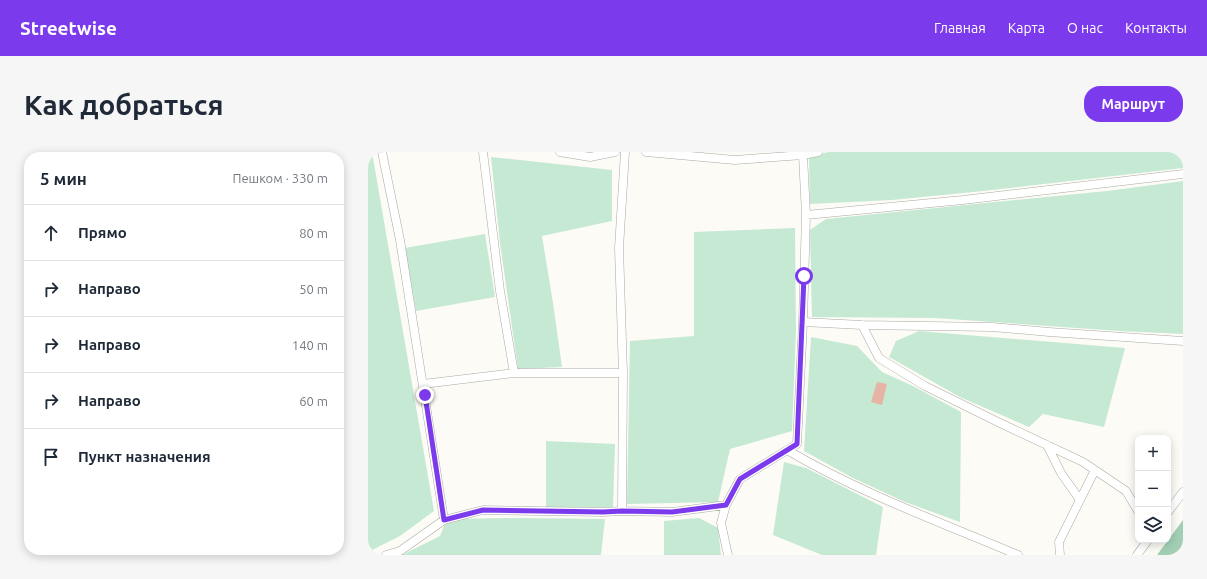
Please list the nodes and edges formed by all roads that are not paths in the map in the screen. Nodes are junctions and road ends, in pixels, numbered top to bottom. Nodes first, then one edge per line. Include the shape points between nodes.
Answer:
1 (382, 152) edge
2 (483, 152) edge
3 (560, 152) edge
4 (615, 152) edge
5 (625, 152) edge
6 (646, 152) edge
7 (818, 152) edge
8 (803, 154) edge
9 (1183, 174) edge
10 (806, 215) junction
11 (803, 322) junction
12 (862, 325) junction
13 (1183, 341) edge
14 (514, 372) junction
15 (623, 373) junction
16 (423, 384) junction
17 (1047, 445) junction
18 (787, 450) junction
19 (1095, 470) junction
20 (1183, 492) edge
21 (1080, 500) junction
22 (726, 505) junction
23 (1136, 507) edge
24 (1171, 508) edge
25 (622, 511) junction
26 (444, 520) junction
27 (1146, 543) edge
28 (386, 555) edge
29 (728, 555) edge
30 (1018, 555) edge
31 (1060, 555) edge
32 (1137, 555) edge

1 - 16 lane via 400,240
2 - 14 lane via 500,291
3 - 4 lane via 590,157
5 - 15 lane via 618,248
6 - 8 lane via 735,160
7 - 8 lane
8 - 10 lane
9 - 10 lane via 963,200
10 - 11 lane
11 - 12 lane
11 - 18 lane via 797,444
12 - 13 lane via 992,327
12 - 17 lane via 879,358 925,386
14 - 15 lane
14 - 16 lane
15 - 25 lane
16 - 26 lane
17 - 19 lane
17 - 21 lane via 1061,473
18 - 22 lane via 740,479
18 - 30 lane via 815,467 918,514
19 - 21 lane
19 - 23 lane via 1126,491
20 - 24 lane
21 - 31 lane via 1059,542
22 - 25 lane via 672,512
22 - 29 lane via 721,523
25 - 26 lane via 483,510
26 - 28 lane via 400,551
27 - 32 lane

